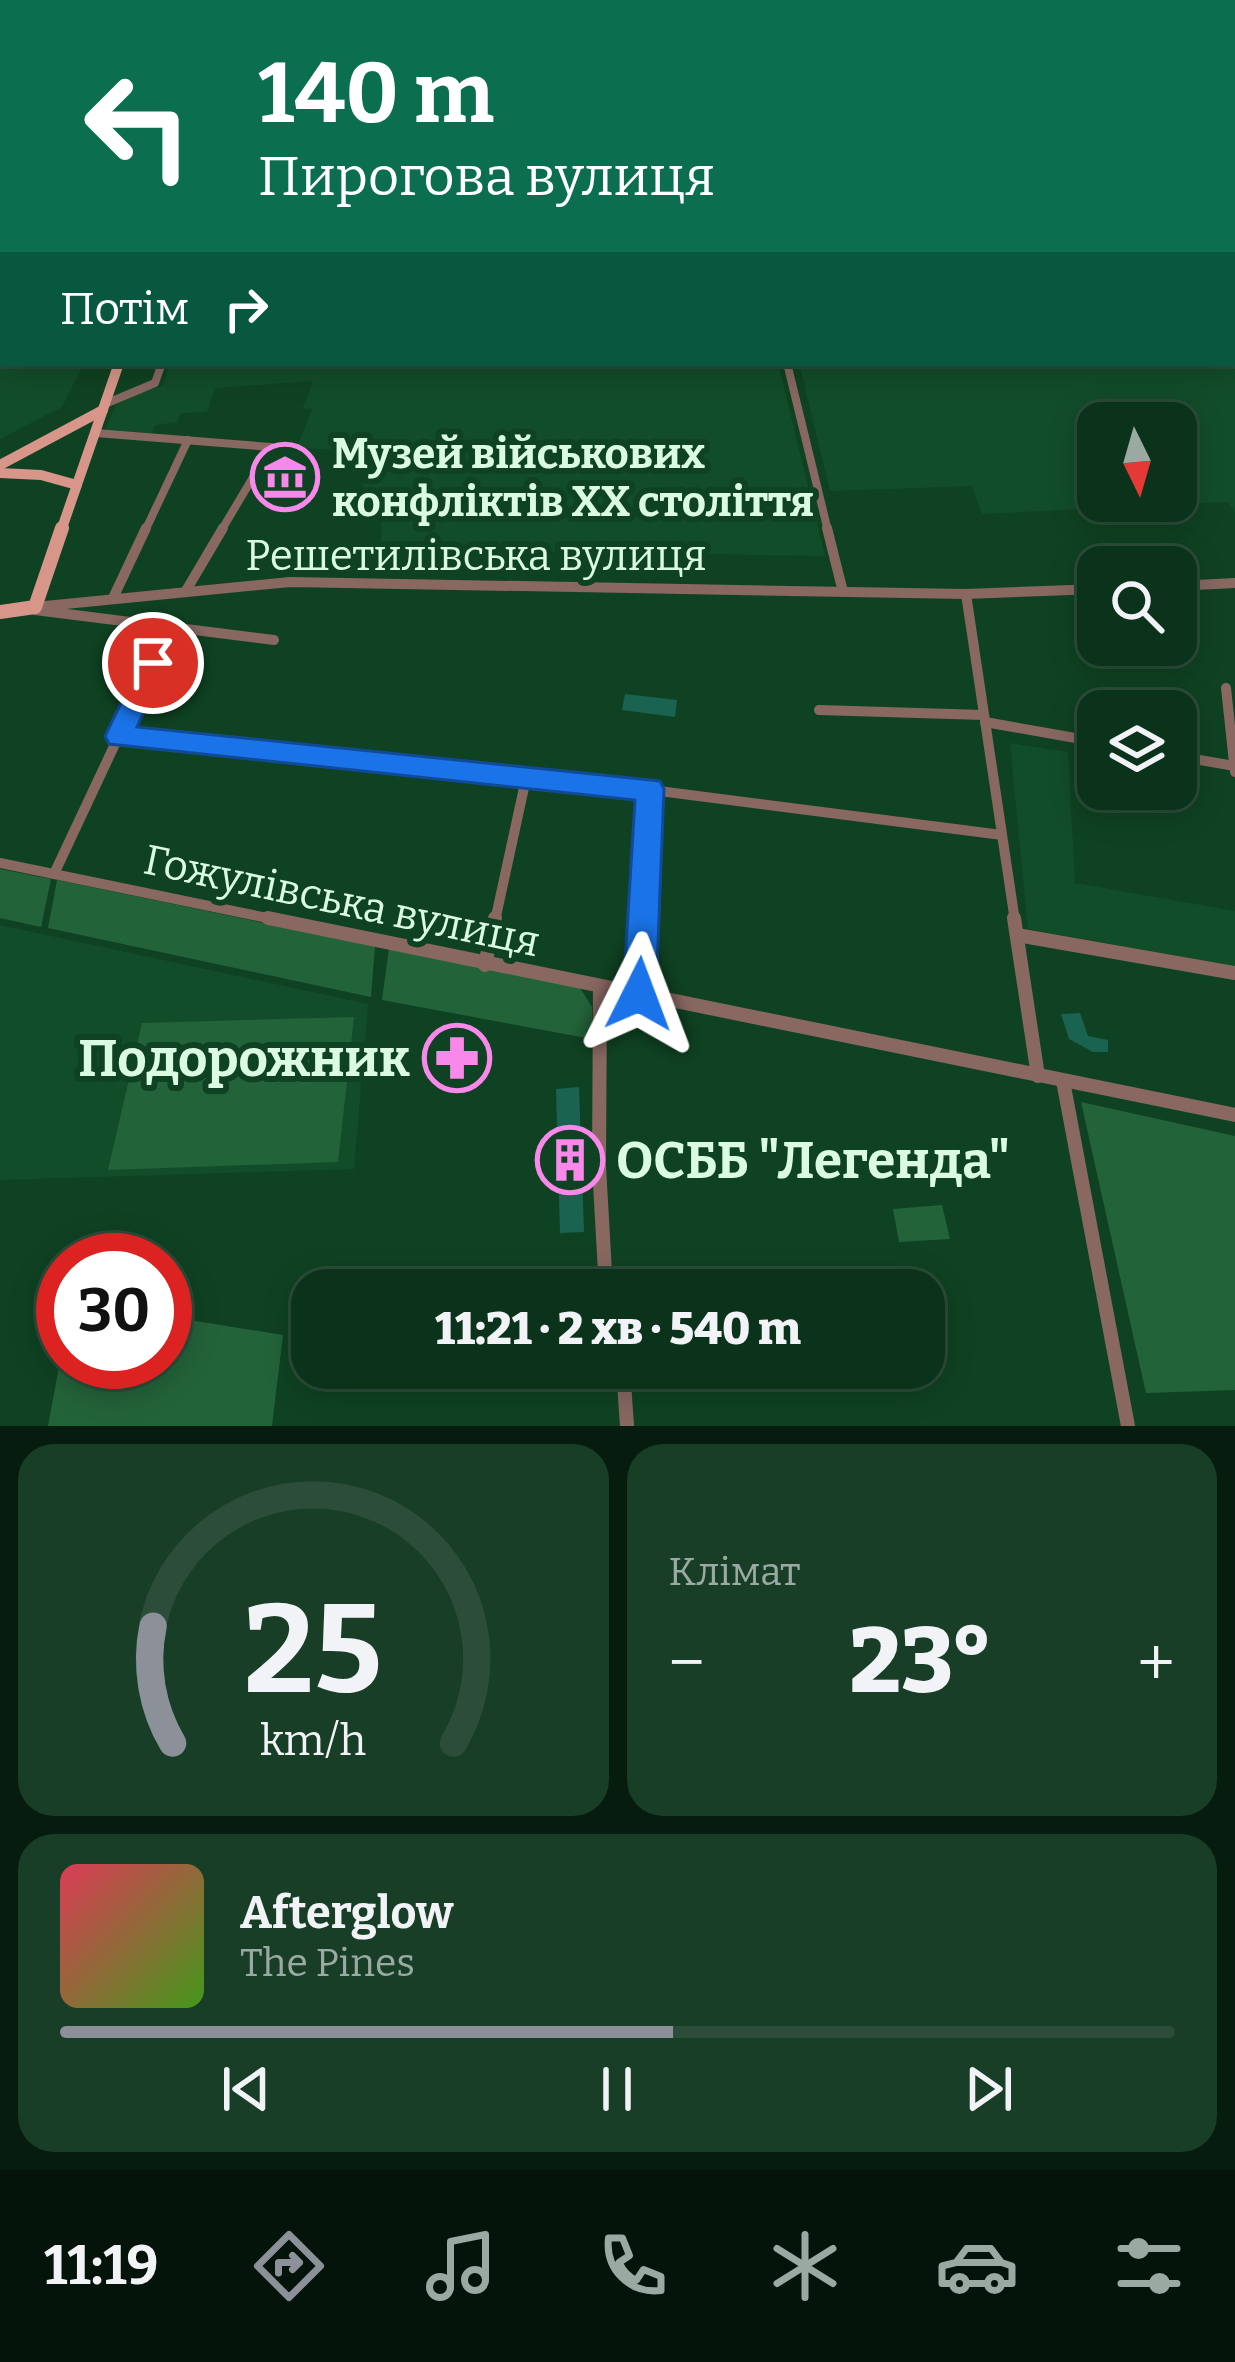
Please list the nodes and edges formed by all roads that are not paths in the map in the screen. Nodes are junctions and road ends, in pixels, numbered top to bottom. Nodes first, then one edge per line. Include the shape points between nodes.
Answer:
1 (118, 366) edge
2 (161, 366) edge
3 (788, 366) edge
4 (104, 407) junction
5 (96, 433) junction
6 (188, 440) junction
7 (0, 470) edge
8 (76, 485) junction
9 (1235, 584) edge
10 (1197, 585) edge
11 (187, 590) junction
12 (1077, 590) edge
13 (843, 592) junction
14 (966, 594) junction
15 (113, 596) junction
16 (35, 607) junction
17 (0, 612) edge
18 (170, 627) junction
19 (274, 640) dead end
20 (1226, 688) dead end
21 (819, 710) dead end
22 (984, 718) junction
23 (119, 736) junction
24 (1077, 738) edge
25 (1197, 760) edge
26 (1235, 768) edge
27 (527, 774) junction
28 (650, 789) junction
29 (1002, 835) junction
30 (0, 863) edge
31 (54, 874) junction
32 (1017, 935) junction
33 (485, 965) junction
34 (1235, 973) edge
35 (600, 987) junction
36 (639, 994) junction
37 (1038, 1076) junction
38 (1063, 1081) junction
39 (1235, 1115) edge
40 (605, 1269) edge
41 (625, 1389) edge
42 (628, 1426) edge
43 (1128, 1426) edge

1 - 4 main road
2 - 4 street via 155,383
3 - 13 street
4 - 5 main road
4 - 7 main road
5 - 6 street
5 - 8 main road
6 - 11 street via 271,447
6 - 15 street
7 - 8 main road
8 - 16 main road
9 - 10 street
11 - 13 street, Решетилівська вулиця via 341,582
11 - 15 street, Решетилівська вулиця
12 - 14 street, Решетилівська вулиця
13 - 14 street, Решетилівська вулиця
14 - 22 street
15 - 16 street, Решетилівська вулиця
16 - 17 main road, Решетилівська вулиця
16 - 18 street
18 - 19 street
18 - 23 street
20 - 26 street
21 - 22 street
22 - 24 street
22 - 29 street
23 - 27 street
23 - 31 street
25 - 26 street
27 - 28 street
27 - 33 street
28 - 29 street
28 - 36 street
29 - 32 street
30 - 31 street, Гожулівська вулиця
31 - 33 street, Гожулівська вулиця
32 - 34 street
32 - 37 street
33 - 35 street, Гожулівська вулиця
35 - 36 street, Гожулівська вулиця
35 - 40 street
36 - 37 street, Гожулівська вулиця
37 - 38 street, Гожулівська вулиця
38 - 39 street, Гожулівська вулиця
38 - 43 street
41 - 42 street

